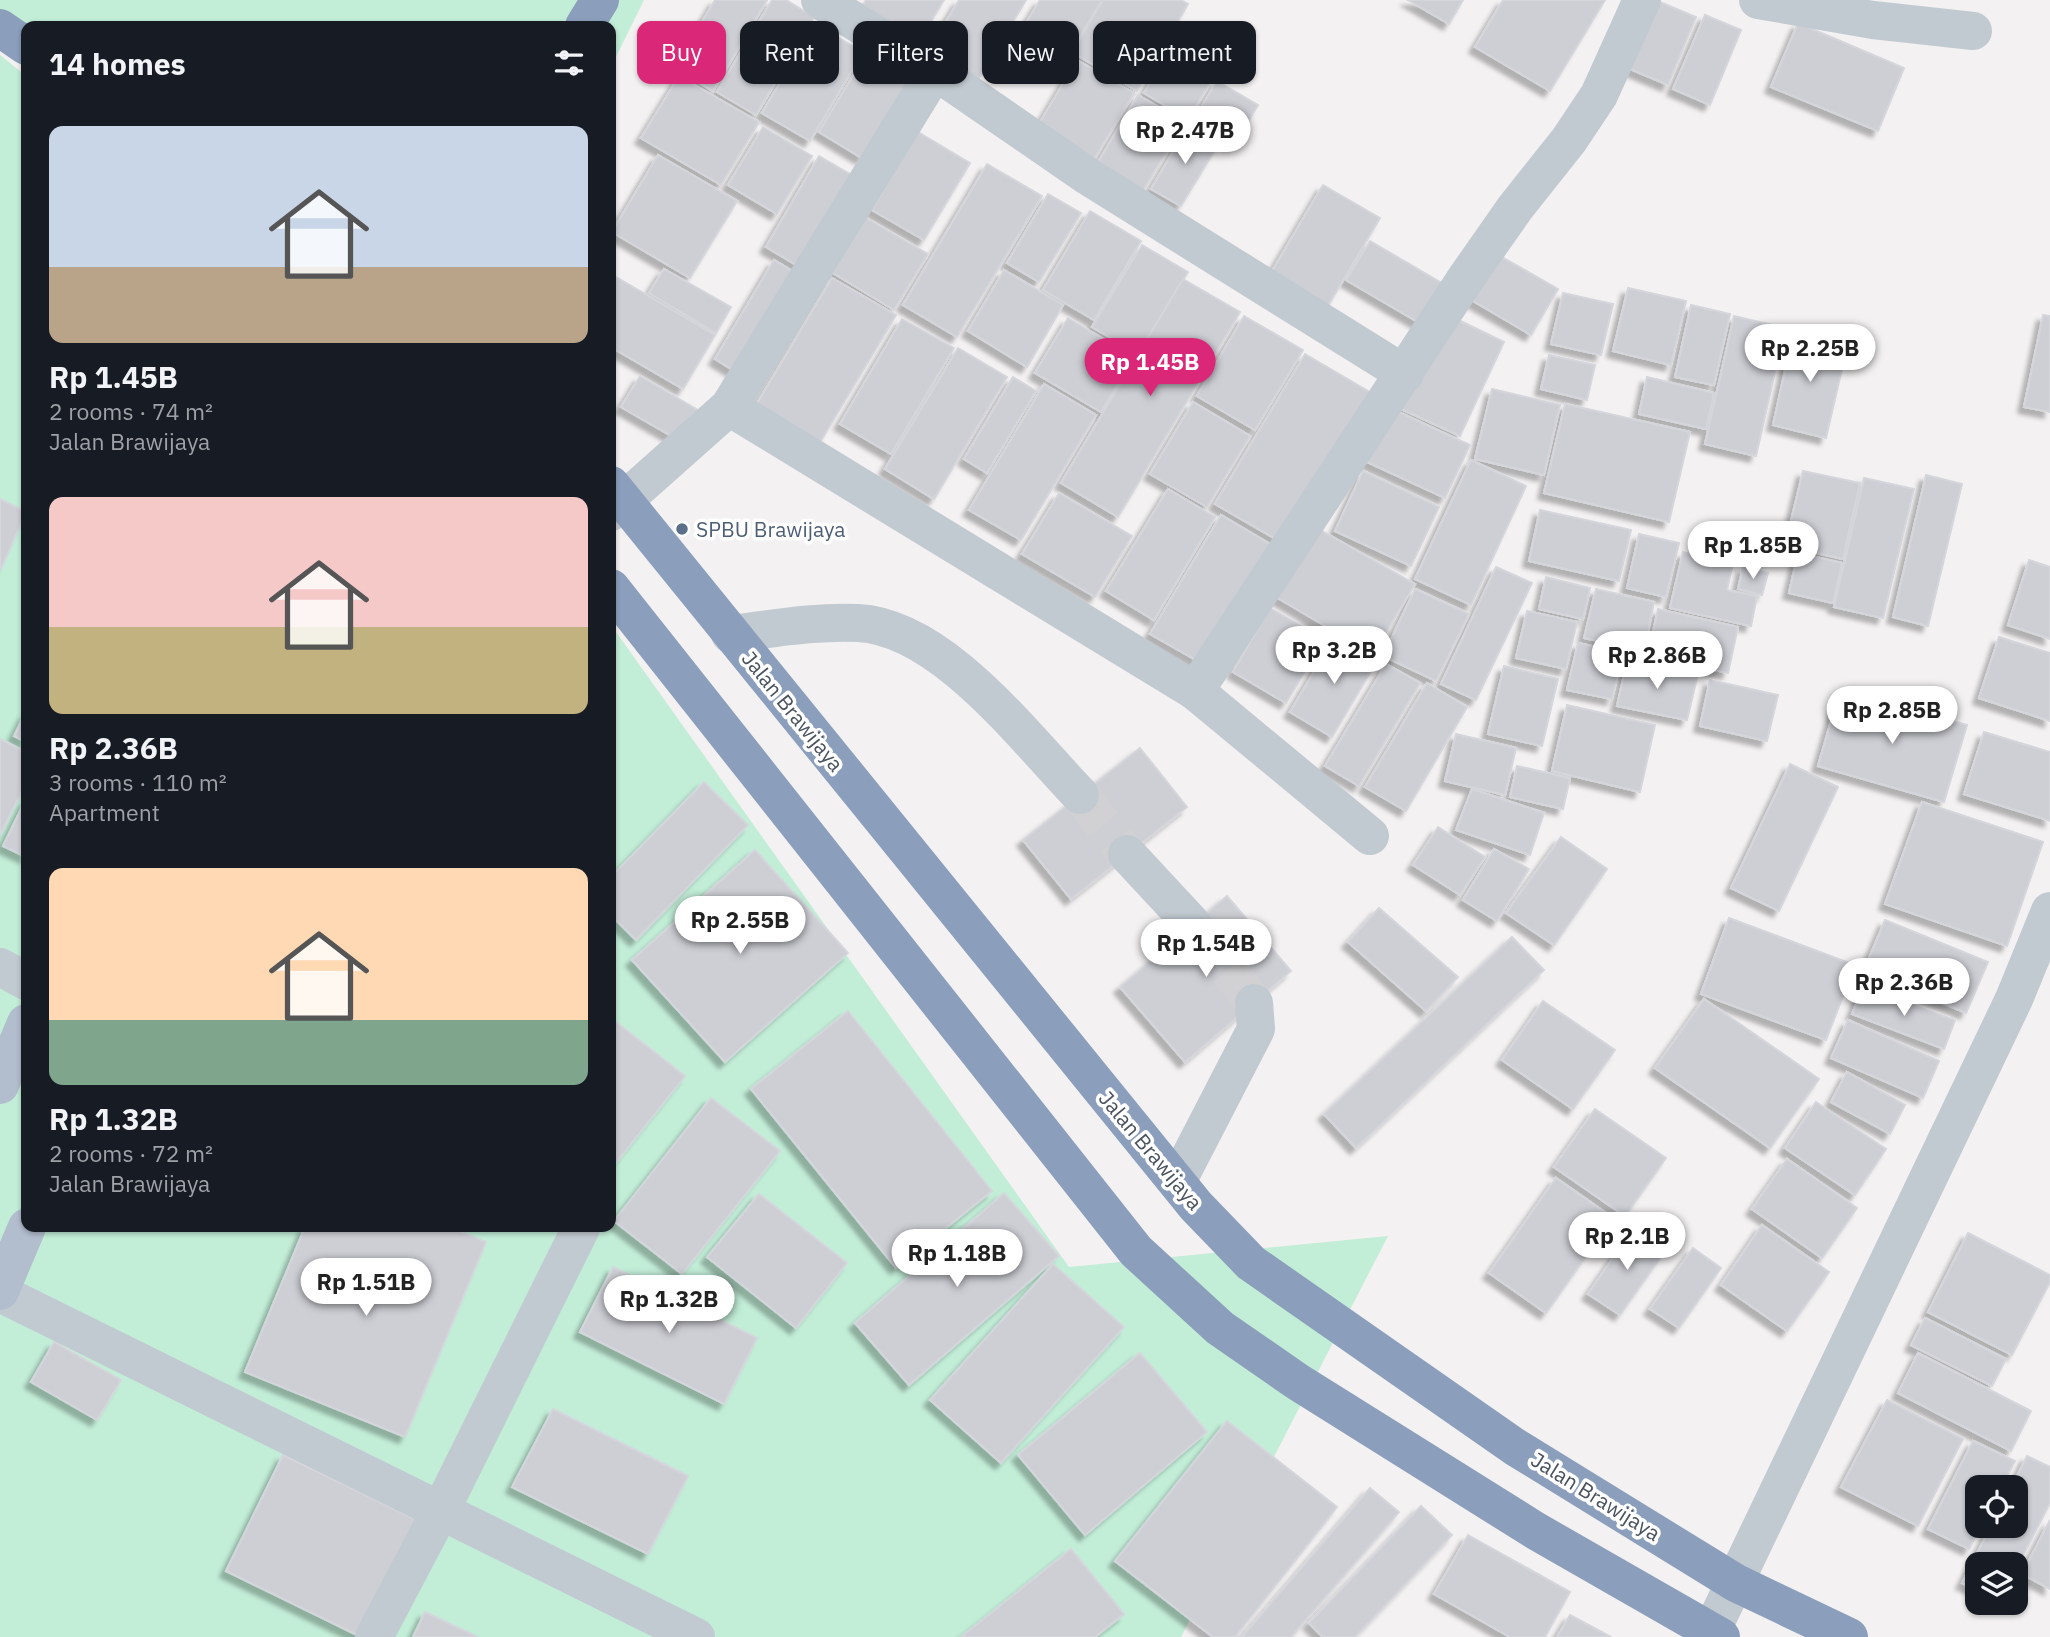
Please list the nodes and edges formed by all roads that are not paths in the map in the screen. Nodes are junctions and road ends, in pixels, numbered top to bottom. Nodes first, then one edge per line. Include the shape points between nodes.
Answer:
1 (600, 0) edge
2 (820, 0) edge
3 (1642, 0) edge
4 (1758, 0) edge
5 (587, 21) edge
6 (854, 21) edge
7 (0, 28) edge
8 (1973, 31) dead end
9 (21, 43) edge
10 (927, 84) edge
11 (954, 84) edge
12 (1405, 374) junction
13 (729, 407) junction
14 (616, 499) edge
15 (616, 501) edge
16 (616, 593) edge
17 (730, 634) junction
18 (1195, 691) junction
19 (1080, 795) tunnel mouth
20 (1370, 836) dead end
21 (1127, 855) tunnel mouth
22 (2050, 911) edge
23 (1192, 925) tunnel mouth
24 (0, 967) edge
25 (21, 978) edge
26 (1254, 1003) tunnel mouth
27 (21, 1035) edge
28 (0, 1085) edge
29 (1177, 1182) junction
30 (25, 1232) edge
31 (579, 1232) edge
32 (0, 1292) edge
33 (441, 1510) junction
34 (1736, 1583) junction
35 (1716, 1634) edge
36 (373, 1637) edge
37 (696, 1637) edge
38 (1849, 1637) edge

1 - 5 highway
2 - 6 street
3 - 12 street via 1599,95 1466,278
4 - 8 street
7 - 9 highway
10 - 13 street
11 - 12 street via 1089,177
12 - 18 street
13 - 14 street
13 - 18 street
15 - 17 highway, Jalan Brawijaya
16 - 35 highway via 1136,1251 1220,1328 1298,1382 1536,1531
17 - 19 street via 859,623 904,633 956,667
17 - 29 highway, Jalan Brawijaya
18 - 20 street
21 - 23 street
22 - 34 street via 2014,999
24 - 25 street
26 - 29 street via 1256,1029
27 - 28 main road
29 - 34 highway, Jalan Brawijaya via 1251,1263 1515,1447
30 - 32 main road
31 - 33 street
32 - 33 street
33 - 36 street
33 - 37 street
34 - 35 street
34 - 38 highway, Jalan Brawijaya

